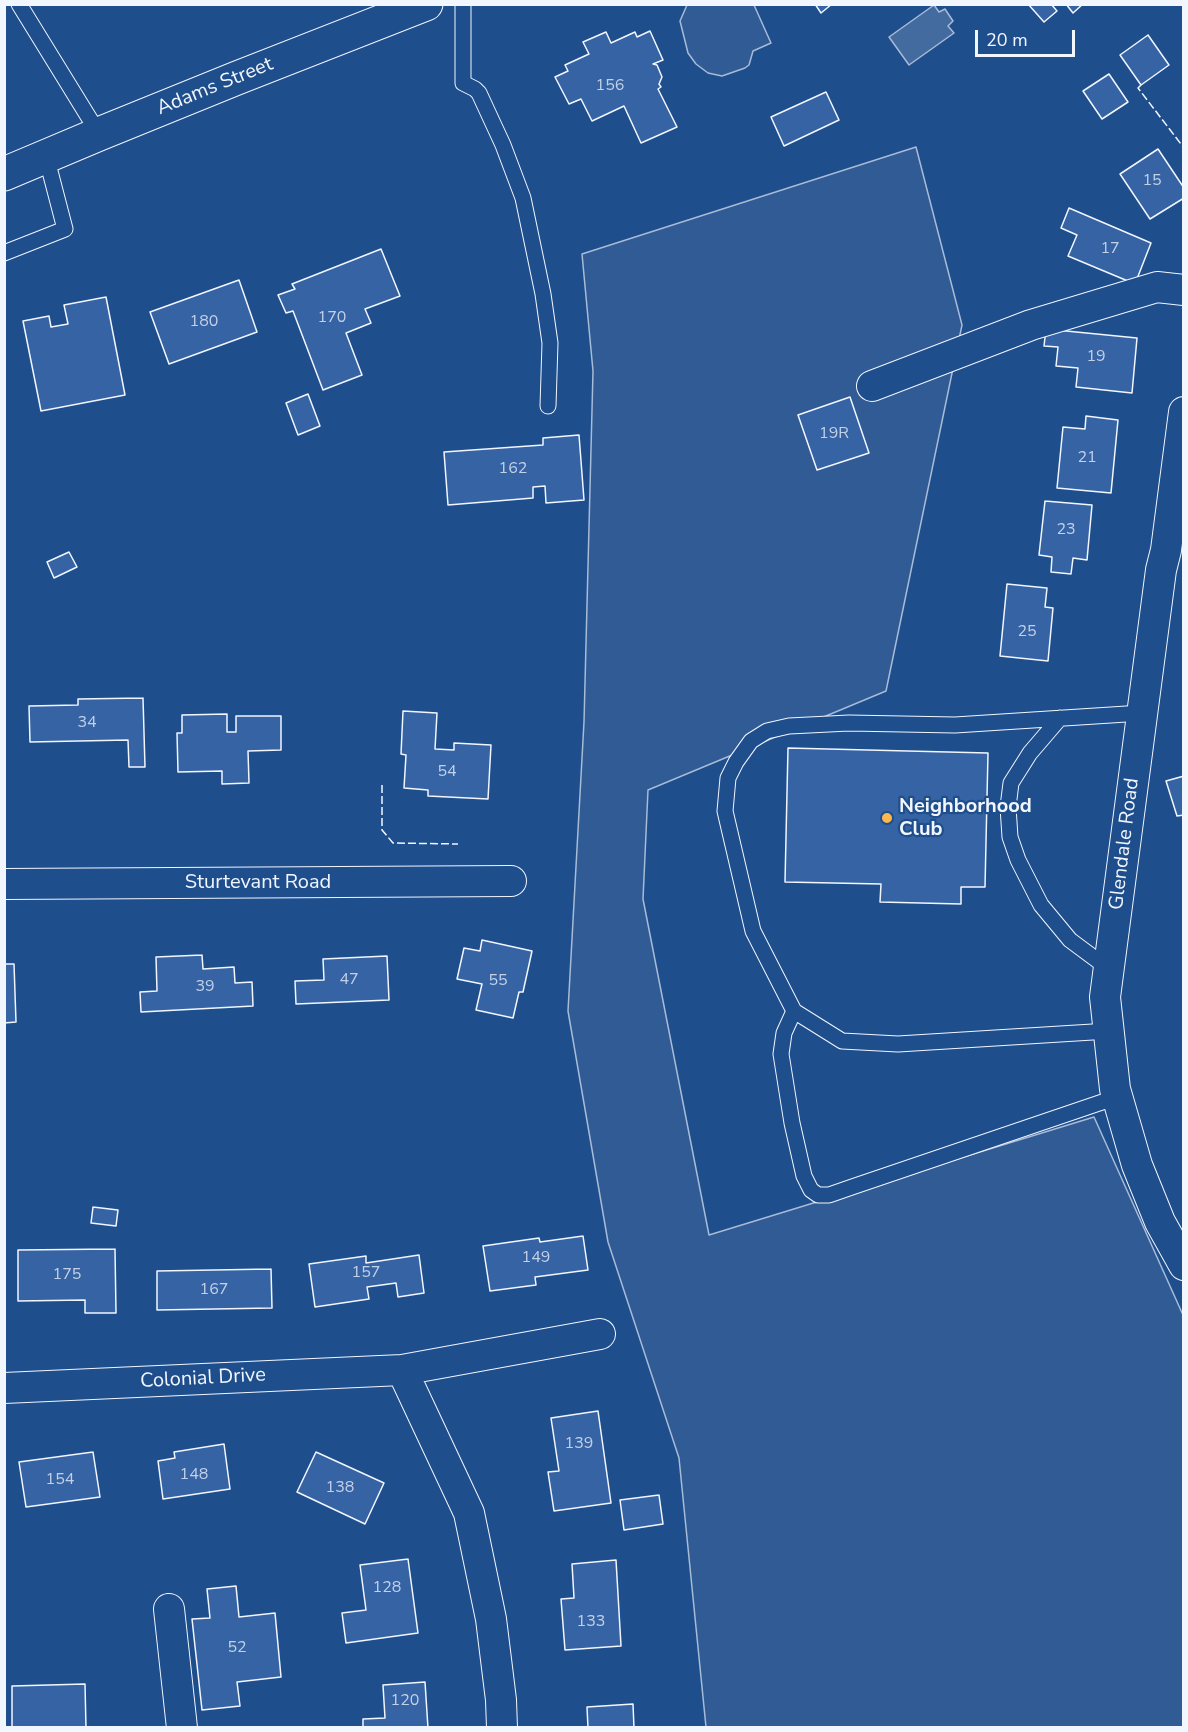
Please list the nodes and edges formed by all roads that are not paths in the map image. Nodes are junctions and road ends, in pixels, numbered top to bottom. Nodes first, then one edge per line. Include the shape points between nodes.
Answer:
1 (19, 4) edge
2 (426, 4) edge
3 (463, 4) edge
4 (99, 134) junction
5 (46, 156) junction
6 (4, 174) edge
7 (4, 253) edge
8 (1184, 290) edge
9 (872, 386) dead end
10 (548, 406) dead end
11 (1184, 412) edge
12 (1161, 570) junction
13 (1184, 593) edge
14 (1142, 713) junction
15 (1059, 718) junction
16 (511, 881) dead end
17 (4, 884) edge
18 (1109, 969) junction
19 (794, 1011) junction
20 (1108, 1030) junction
21 (1117, 1097) junction
22 (1184, 1265) edge
23 (600, 1334) dead end
24 (402, 1370) junction
25 (4, 1388) edge
26 (169, 1609) dead end
27 (182, 1728) edge
28 (502, 1728) edge

1 - 4 lane
2 - 4 main road, Adams Street
3 - 10 lane via 463,83 479,93 523,198 550,343
4 - 5 main road, Adams Street
5 - 6 main road, Adams Street
5 - 7 lane via 65,229
8 - 9 street via 1157,287 1031,326
11 - 12 street, Glendale Road
12 - 13 street
12 - 14 street, Glendale Road
14 - 15 lane
14 - 18 street, Glendale Road
15 - 18 lane via 1011,783 1010,837 1041,904 1070,940
15 - 19 lane via 955,725 789,726 767,731 751,741 728,778 725,811 753,931
16 - 17 street, Sturtevant Road
18 - 20 street, Glendale Road via 1105,997
19 - 20 lane via 842,1041 898,1044
19 - 21 lane via 784,1033 781,1054 804,1176 818,1195 829,1195
20 - 21 street, Glendale Road
21 - 22 street, Glendale Road via 1137,1165 1160,1222
23 - 24 street, Colonial Drive
24 - 25 street, Colonial Drive
24 - 28 street via 469,1513 491,1619
26 - 27 street

